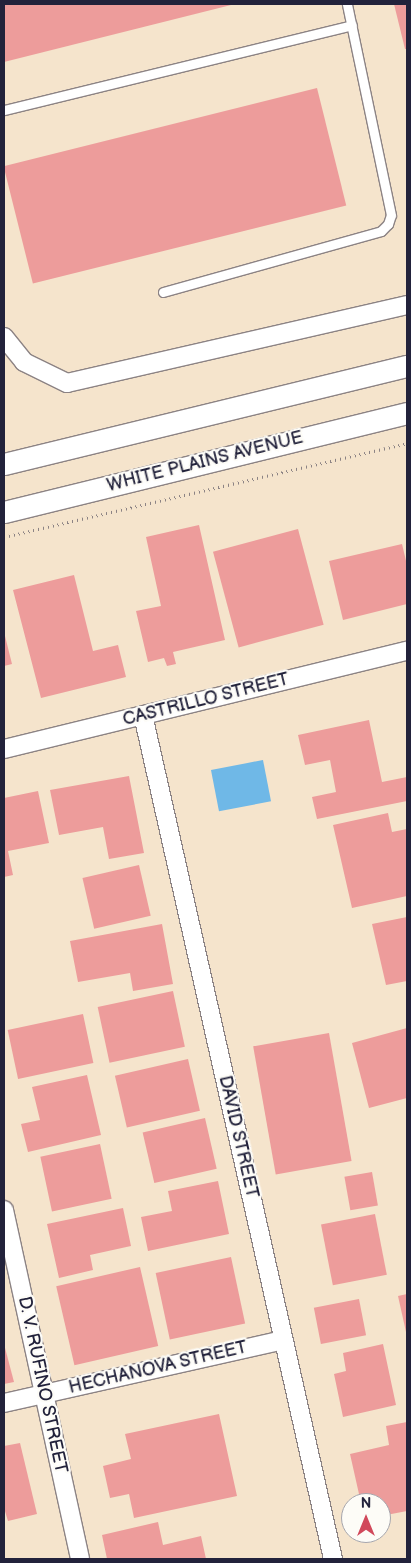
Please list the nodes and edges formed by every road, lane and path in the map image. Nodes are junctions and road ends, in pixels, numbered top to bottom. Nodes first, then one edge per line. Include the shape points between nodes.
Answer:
1 (347, 4) edge
2 (352, 25) junction
3 (4, 110) edge
4 (163, 292) dead end
5 (407, 305) edge
6 (4, 337) edge
7 (407, 366) edge
8 (407, 413) edge
9 (407, 443) edge
10 (4, 464) edge
11 (4, 512) edge
12 (4, 537) edge
13 (407, 651) edge
14 (143, 715) junction
15 (4, 749) edge
16 (4, 1210) edge
17 (283, 1340) junction
18 (44, 1394) junction
19 (4, 1403) edge
20 (80, 1559) edge
21 (333, 1559) edge

1 - 2 lane
2 - 3 lane
2 - 4 lane via 391,214 388,224 381,231
5 - 6 street via 68,383 24,362
7 - 10 street
8 - 11 street, WHITE PLAINS AVENUE
9 - 12 path
13 - 14 street, CASTRILLO STREET
14 - 15 street, CASTRILLO STREET
14 - 17 street, DAVID STREET
16 - 18 street, D. V. RUFINO STREET
17 - 18 street, HECHANOVA STREET
17 - 21 street, DAVID STREET
18 - 19 street, HECHANOVA STREET
18 - 20 street, D. V. RUFINO STREET

